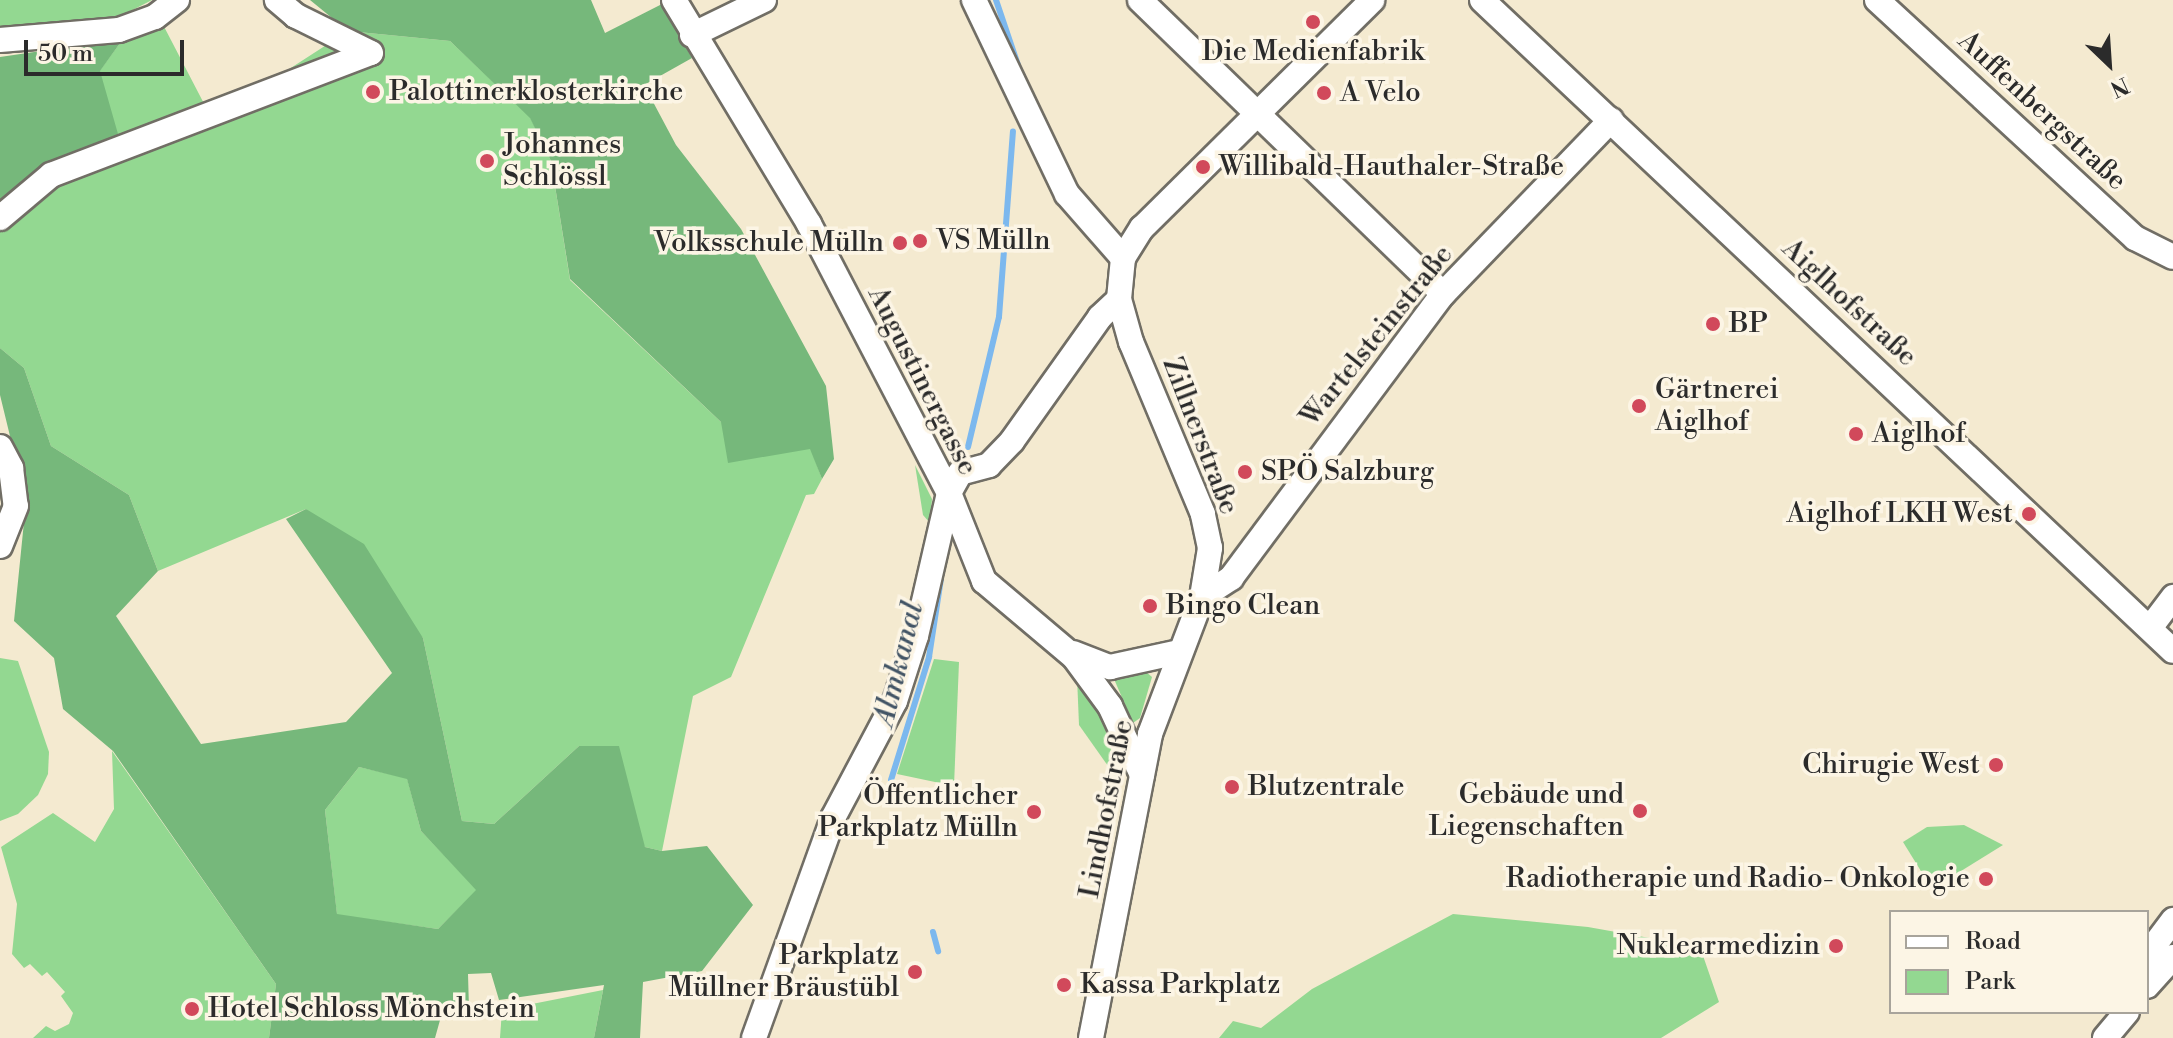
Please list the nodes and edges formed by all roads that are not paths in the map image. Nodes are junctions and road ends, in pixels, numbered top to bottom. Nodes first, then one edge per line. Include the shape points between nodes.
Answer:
1 (177, 0) edge
2 (277, 0) edge
3 (674, 0) edge
4 (764, 0) edge
5 (974, 0) edge
6 (1140, 0) edge
7 (1372, 0) edge
8 (1482, 0) edge
9 (1877, 0) edge
10 (692, 35) junction
11 (0, 40) edge
12 (1257, 113) junction
13 (1611, 120) junction
14 (0, 218) edge
15 (2173, 257) edge
16 (1123, 258) junction
17 (1443, 294) junction
18 (1119, 299) junction
19 (0, 447) edge
20 (949, 493) junction
21 (0, 546) edge
22 (1202, 597) junction
23 (2173, 597) edge
24 (2150, 628) junction
25 (1068, 651) junction
26 (2173, 651) edge
27 (1179, 652) junction
28 (1142, 775) junction
29 (2173, 920) edge
30 (2173, 936) edge
31 (2173, 957) edge
32 (2149, 971) edge
33 (2149, 975) edge
34 (2149, 976) edge
35 (2126, 1014) edge
36 (2110, 1036) edge
37 (754, 1038) edge
38 (1091, 1038) edge

1 - 11 street via 155,17 119,30
2 - 14 street via 296,16 331,35 363,44 371,53 51,175
3 - 10 street, Augustinergasse
4 - 10 street
5 - 16 street via 1067,194
6 - 12 street
7 - 12 street
8 - 13 street, Aiglhofstraße
9 - 15 street, Auffenbergstraße via 2135,238
10 - 20 street, Augustinergasse via 809,224
12 - 16 street via 1142,228
12 - 17 street
13 - 17 street, Wartelsteinstraße
13 - 24 street, Aiglhofstraße
16 - 18 street
17 - 22 street, Wartelsteinstraße via 1231,578
18 - 20 street via 1100,317 1012,441 989,465 960,473
18 - 22 street, Zillnerstraße via 1131,342 1203,514 1210,548
19 - 21 street via 11,468 16,506
20 - 25 street via 984,581
20 - 37 street, Augustinergasse via 895,701 833,818
22 - 27 street, Lindhofstraße
23 - 24 street
24 - 26 street, Aiglhofstraße
25 - 27 street via 1110,667
25 - 28 street via 1110,706
27 - 28 street, Lindhofstraße via 1150,734
28 - 38 street, Lindhofstraße
29 - 32 street via 2153,947
30 - 33 street
31 - 34 street
35 - 36 street

